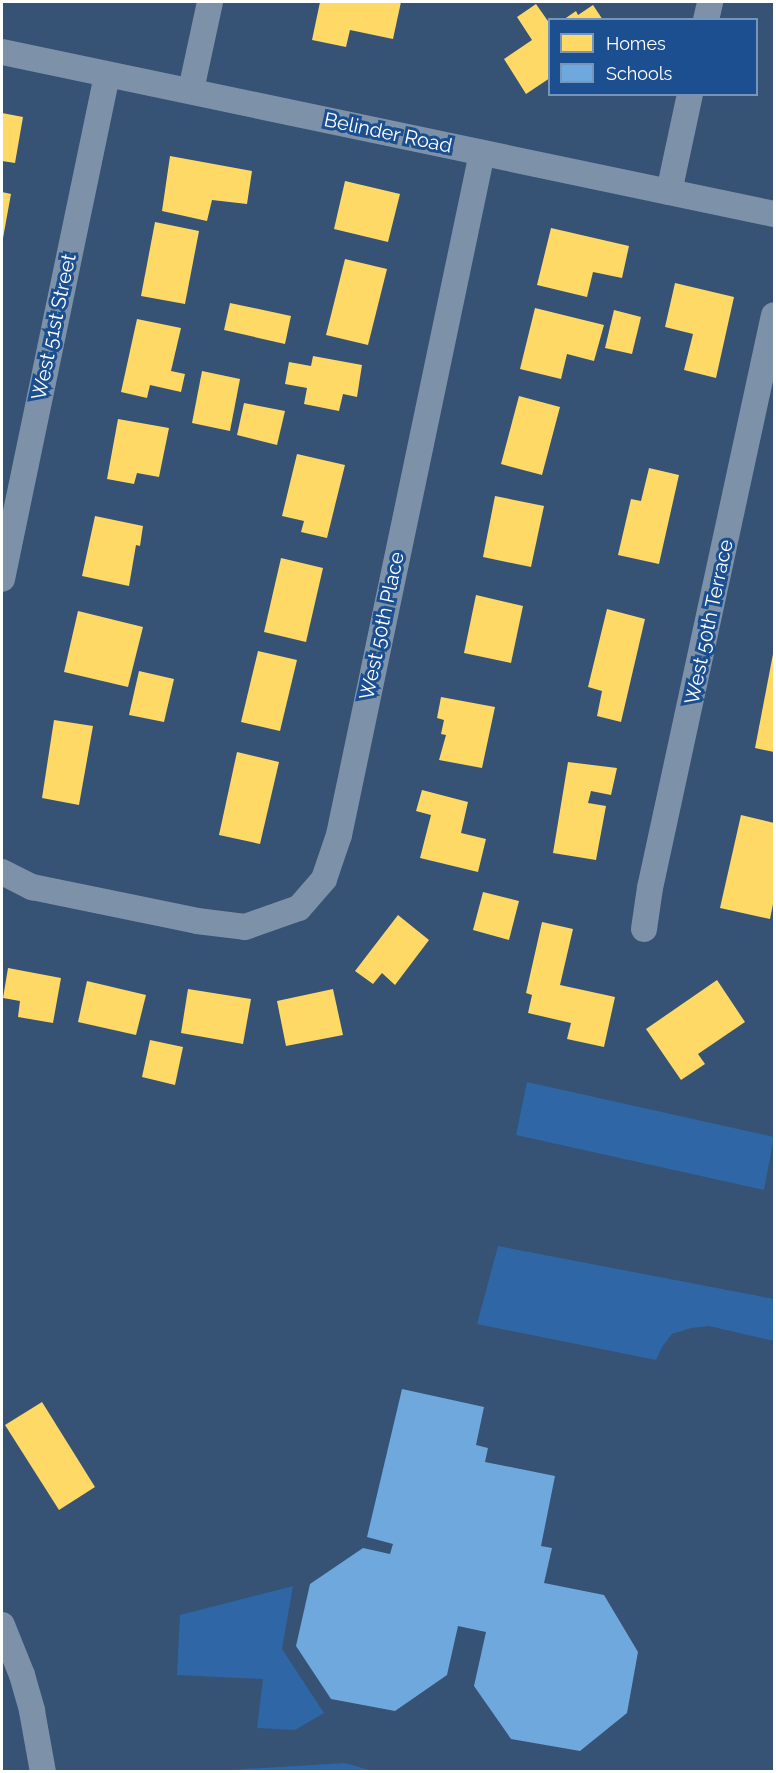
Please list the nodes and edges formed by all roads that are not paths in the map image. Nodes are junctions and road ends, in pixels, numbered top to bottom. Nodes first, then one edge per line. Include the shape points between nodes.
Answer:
1 (210, 2) edge
2 (710, 2) edge
3 (706, 18) edge
4 (2, 52) edge
5 (107, 75) junction
6 (191, 90) junction
7 (690, 96) edge
8 (482, 153) junction
9 (669, 192) junction
10 (774, 214) edge
11 (774, 315) edge
12 (2, 579) edge
13 (2, 872) edge
14 (644, 929) dead end
15 (2, 1625) edge
16 (43, 1772) edge

1 - 6 street
2 - 3 street
4 - 5 street, Belinder Road
5 - 6 street, Belinder Road
5 - 12 street, West 51st Street
6 - 8 street, Belinder Road
7 - 9 street
8 - 9 street, Belinder Road
8 - 13 street, West 50th Place via 339,835 324,879 299,908 245,927 32,887
9 - 10 street, Belinder Road
11 - 14 street, West 50th Terrace
15 - 16 street via 22,1675

